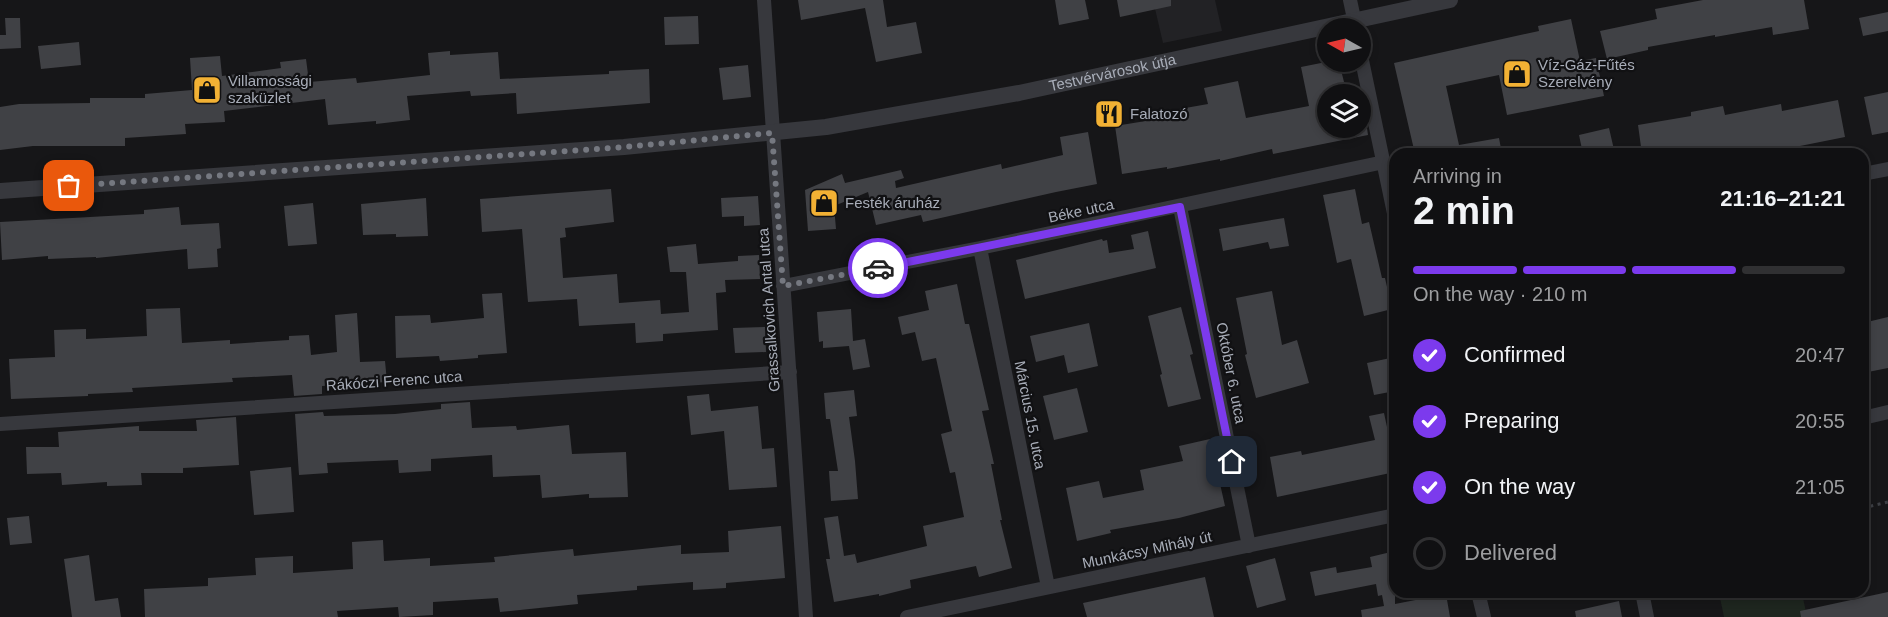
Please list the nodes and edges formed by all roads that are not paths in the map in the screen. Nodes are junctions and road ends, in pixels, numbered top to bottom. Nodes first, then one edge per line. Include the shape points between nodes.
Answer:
1 (764, 0) edge
2 (1350, 0) edge
3 (1450, 0) edge
4 (1354, 18) edge
5 (1371, 20) edge
6 (1317, 32) edge
7 (1365, 72) edge
8 (772, 133) junction
9 (1384, 162) junction
10 (1888, 168) edge
11 (1869, 173) edge
12 (1389, 187) edge
13 (0, 191) edge
14 (1180, 207) junction
15 (980, 248) junction
16 (783, 286) junction
17 (790, 372) junction
18 (1888, 412) edge
19 (1869, 417) edge
20 (0, 424) edge
21 (1389, 516) edge
22 (1249, 546) junction
23 (1048, 587) junction
24 (1479, 598) edge
25 (1643, 598) edge
26 (806, 617) edge
27 (907, 617) edge
28 (1484, 617) edge
29 (1647, 617) edge

1 - 8 street, Grassalkovich Antal utca
2 - 4 street
3 - 5 street, Testvérvárosok útja
6 - 8 street, Testvérvárosok útja via 1018,93
7 - 9 street
8 - 13 street, Testvérvárosok útja
8 - 16 street, Grassalkovich Antal utca
9 - 12 street
9 - 14 street, Béke utca
10 - 11 street
14 - 15 street, Béke utca
14 - 22 street, Október 6. utca
15 - 16 street, Béke utca
15 - 23 street, Március 15. utca
16 - 17 street, Grassalkovich Antal utca
17 - 20 street, Rákóczi Ferenc utca
17 - 26 street, Grassalkovich Antal utca
18 - 19 street
21 - 22 street, Munkácsy Mihály út
22 - 23 street, Munkácsy Mihály út
23 - 27 street, Munkácsy Mihály út
24 - 28 street
25 - 29 street

